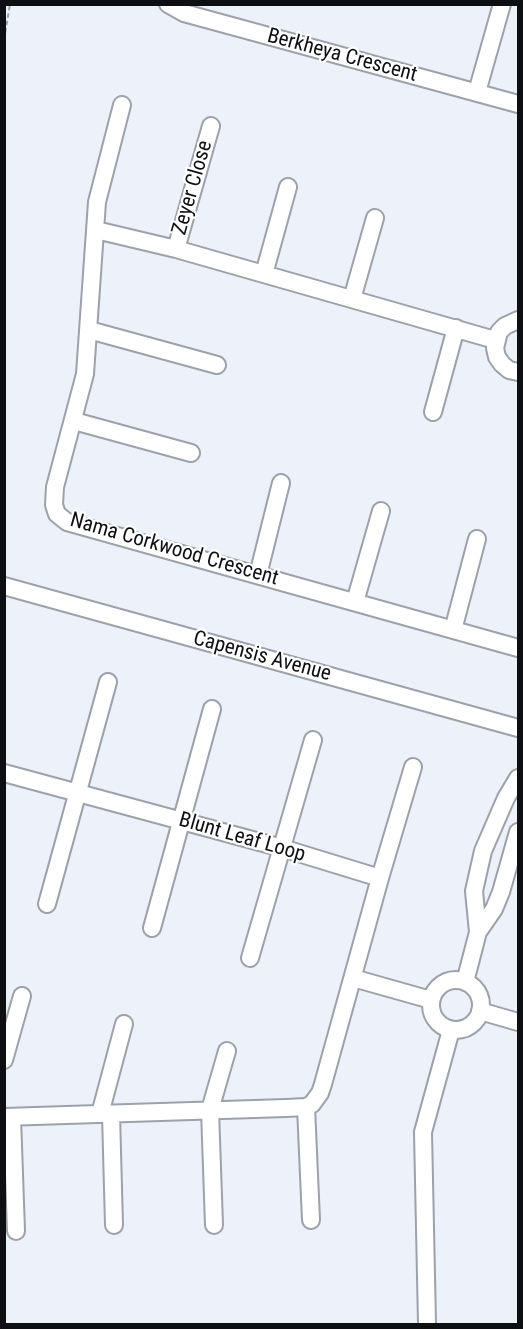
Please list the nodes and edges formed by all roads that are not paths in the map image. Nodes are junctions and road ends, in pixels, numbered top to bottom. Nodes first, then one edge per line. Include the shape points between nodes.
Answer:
1 (168, 4) edge
2 (502, 4) edge
3 (477, 92) junction
4 (519, 104) edge
5 (122, 105) dead end
6 (212, 126) dead end
7 (288, 187) dead end
8 (375, 218) dead end
9 (96, 230) junction
10 (176, 249) junction
11 (264, 274) junction
12 (352, 299) junction
13 (519, 320) edge
14 (456, 328) junction
15 (89, 330) junction
16 (495, 339) junction
17 (218, 365) dead end
18 (519, 372) edge
19 (433, 412) dead end
20 (74, 421) junction
21 (191, 453) dead end
22 (281, 483) dead end
23 (381, 511) dead end
24 (477, 539) dead end
25 (258, 575) junction
26 (4, 586) edge
27 (356, 602) junction
28 (453, 630) junction
29 (519, 648) edge
30 (108, 682) dead end
31 (212, 709) dead end
32 (519, 728) edge
33 (313, 740) dead end
34 (413, 767) dead end
35 (4, 773) edge
36 (519, 778) edge
37 (77, 793) junction
38 (181, 820) junction
39 (519, 832) edge
40 (282, 848) junction
41 (380, 878) junction
42 (48, 904) dead end
43 (152, 928) dead end
44 (478, 932) junction
45 (250, 958) dead end
46 (353, 978) junction
47 (465, 982) junction
48 (22, 996) dead end
49 (431, 1000) junction
50 (480, 1011) junction
51 (519, 1022) edge
52 (124, 1024) dead end
53 (451, 1030) junction
54 (227, 1051) dead end
55 (4, 1060) edge
56 (306, 1107) junction
57 (210, 1110) junction
58 (105, 1114) junction
59 (8, 1117) edge
60 (311, 1220) dead end
61 (114, 1225) dead end
62 (214, 1225) dead end
63 (16, 1231) dead end
64 (427, 1324) edge

1 - 3 street, Berkheya Crescent via 184,13
2 - 3 street
3 - 4 street, Berkheya Crescent
5 - 9 street, Nama Corkwood Crescent via 97,202
6 - 10 street, Zeyer Close
7 - 11 street
8 - 12 street
9 - 10 street
9 - 15 street, Nama Corkwood Crescent
10 - 11 street
11 - 12 street
12 - 14 street
13 - 16 street via 504,326
14 - 16 street
14 - 19 street
15 - 17 street
15 - 20 street, Nama Corkwood Crescent via 84,384
16 - 18 street via 502,364
20 - 21 street
20 - 25 street, Nama Corkwood Crescent via 54,498 61,519
22 - 25 street
23 - 27 street
24 - 28 street
25 - 27 street, Nama Corkwood Crescent
26 - 32 street, Capensis Avenue
27 - 28 street, Nama Corkwood Crescent
28 - 29 street, Nama Corkwood Crescent
30 - 37 street
31 - 38 street
33 - 40 street
34 - 41 street
35 - 37 street, Blunt Leaf Loop
36 - 44 street via 483,851 474,891
37 - 38 street, Blunt Leaf Loop
37 - 42 street
38 - 40 street, Blunt Leaf Loop
38 - 43 street
39 - 44 street via 501,892
40 - 41 street, Blunt Leaf Loop
40 - 45 street
41 - 46 street
44 - 47 street
46 - 49 street
46 - 56 street via 320,1093
47 - 49 street via 444,983
47 - 50 street via 478,994
48 - 55 street
49 - 53 street via 435,1019
50 - 51 street
50 - 53 street via 466,1029
52 - 58 street
53 - 64 street via 423,1131
54 - 57 street
56 - 57 street
56 - 60 street
57 - 58 street
57 - 62 street
58 - 59 street
58 - 61 street
59 - 63 street

